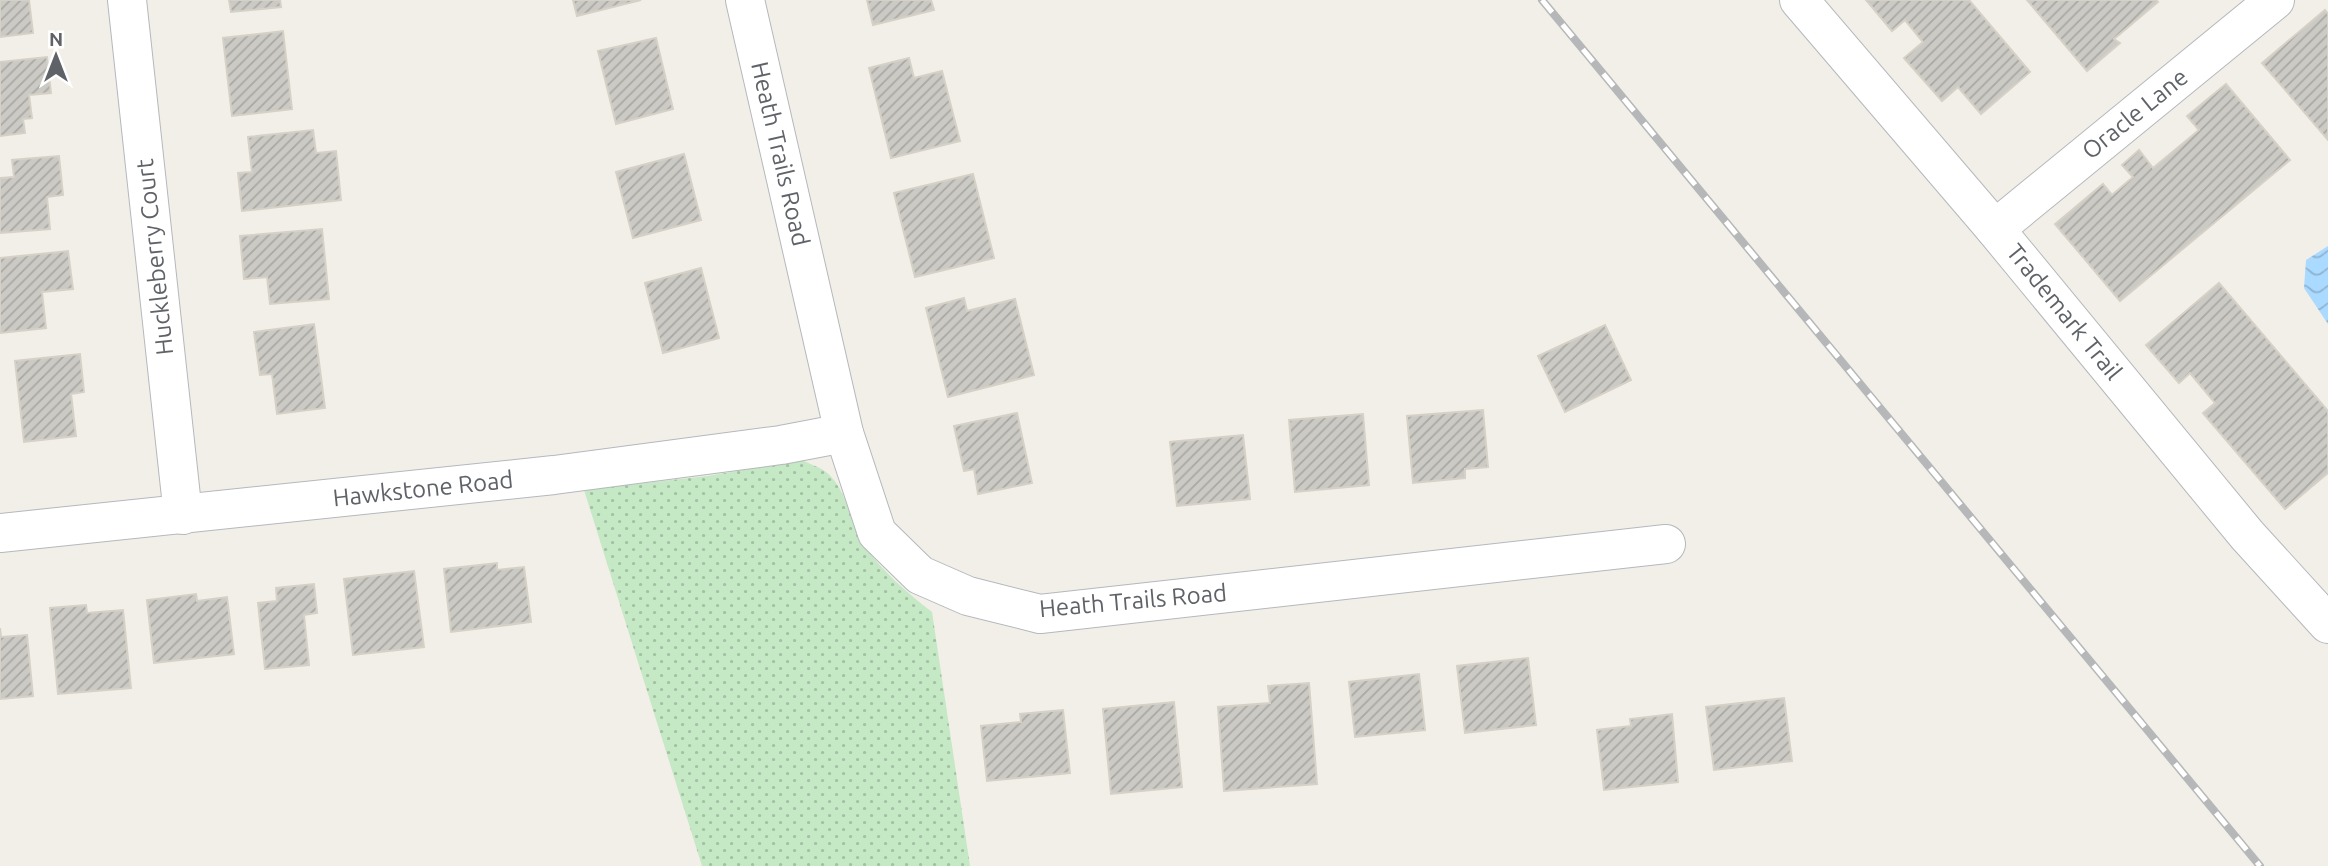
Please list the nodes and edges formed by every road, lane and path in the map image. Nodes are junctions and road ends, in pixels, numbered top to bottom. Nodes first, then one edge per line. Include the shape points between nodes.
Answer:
1 (127, 0) edge
2 (745, 0) edge
3 (1799, 0) edge
4 (2276, 0) edge
5 (1995, 229) junction
6 (844, 433) junction
7 (183, 515) junction
8 (0, 533) edge
9 (1666, 544) dead end
10 (2328, 624) edge

1 - 7 street, Huckleberry Court
2 - 6 street, Heath Trails Road
3 - 5 street, Trademark Trail
4 - 5 street, Oracle Lane
5 - 10 street, Trademark Trail via 2247,535
6 - 7 street, Hawkstone Road via 555,475
6 - 9 street, Heath Trails Road via 877,533 920,575 968,596 1040,614
7 - 8 street, Hawkstone Road

